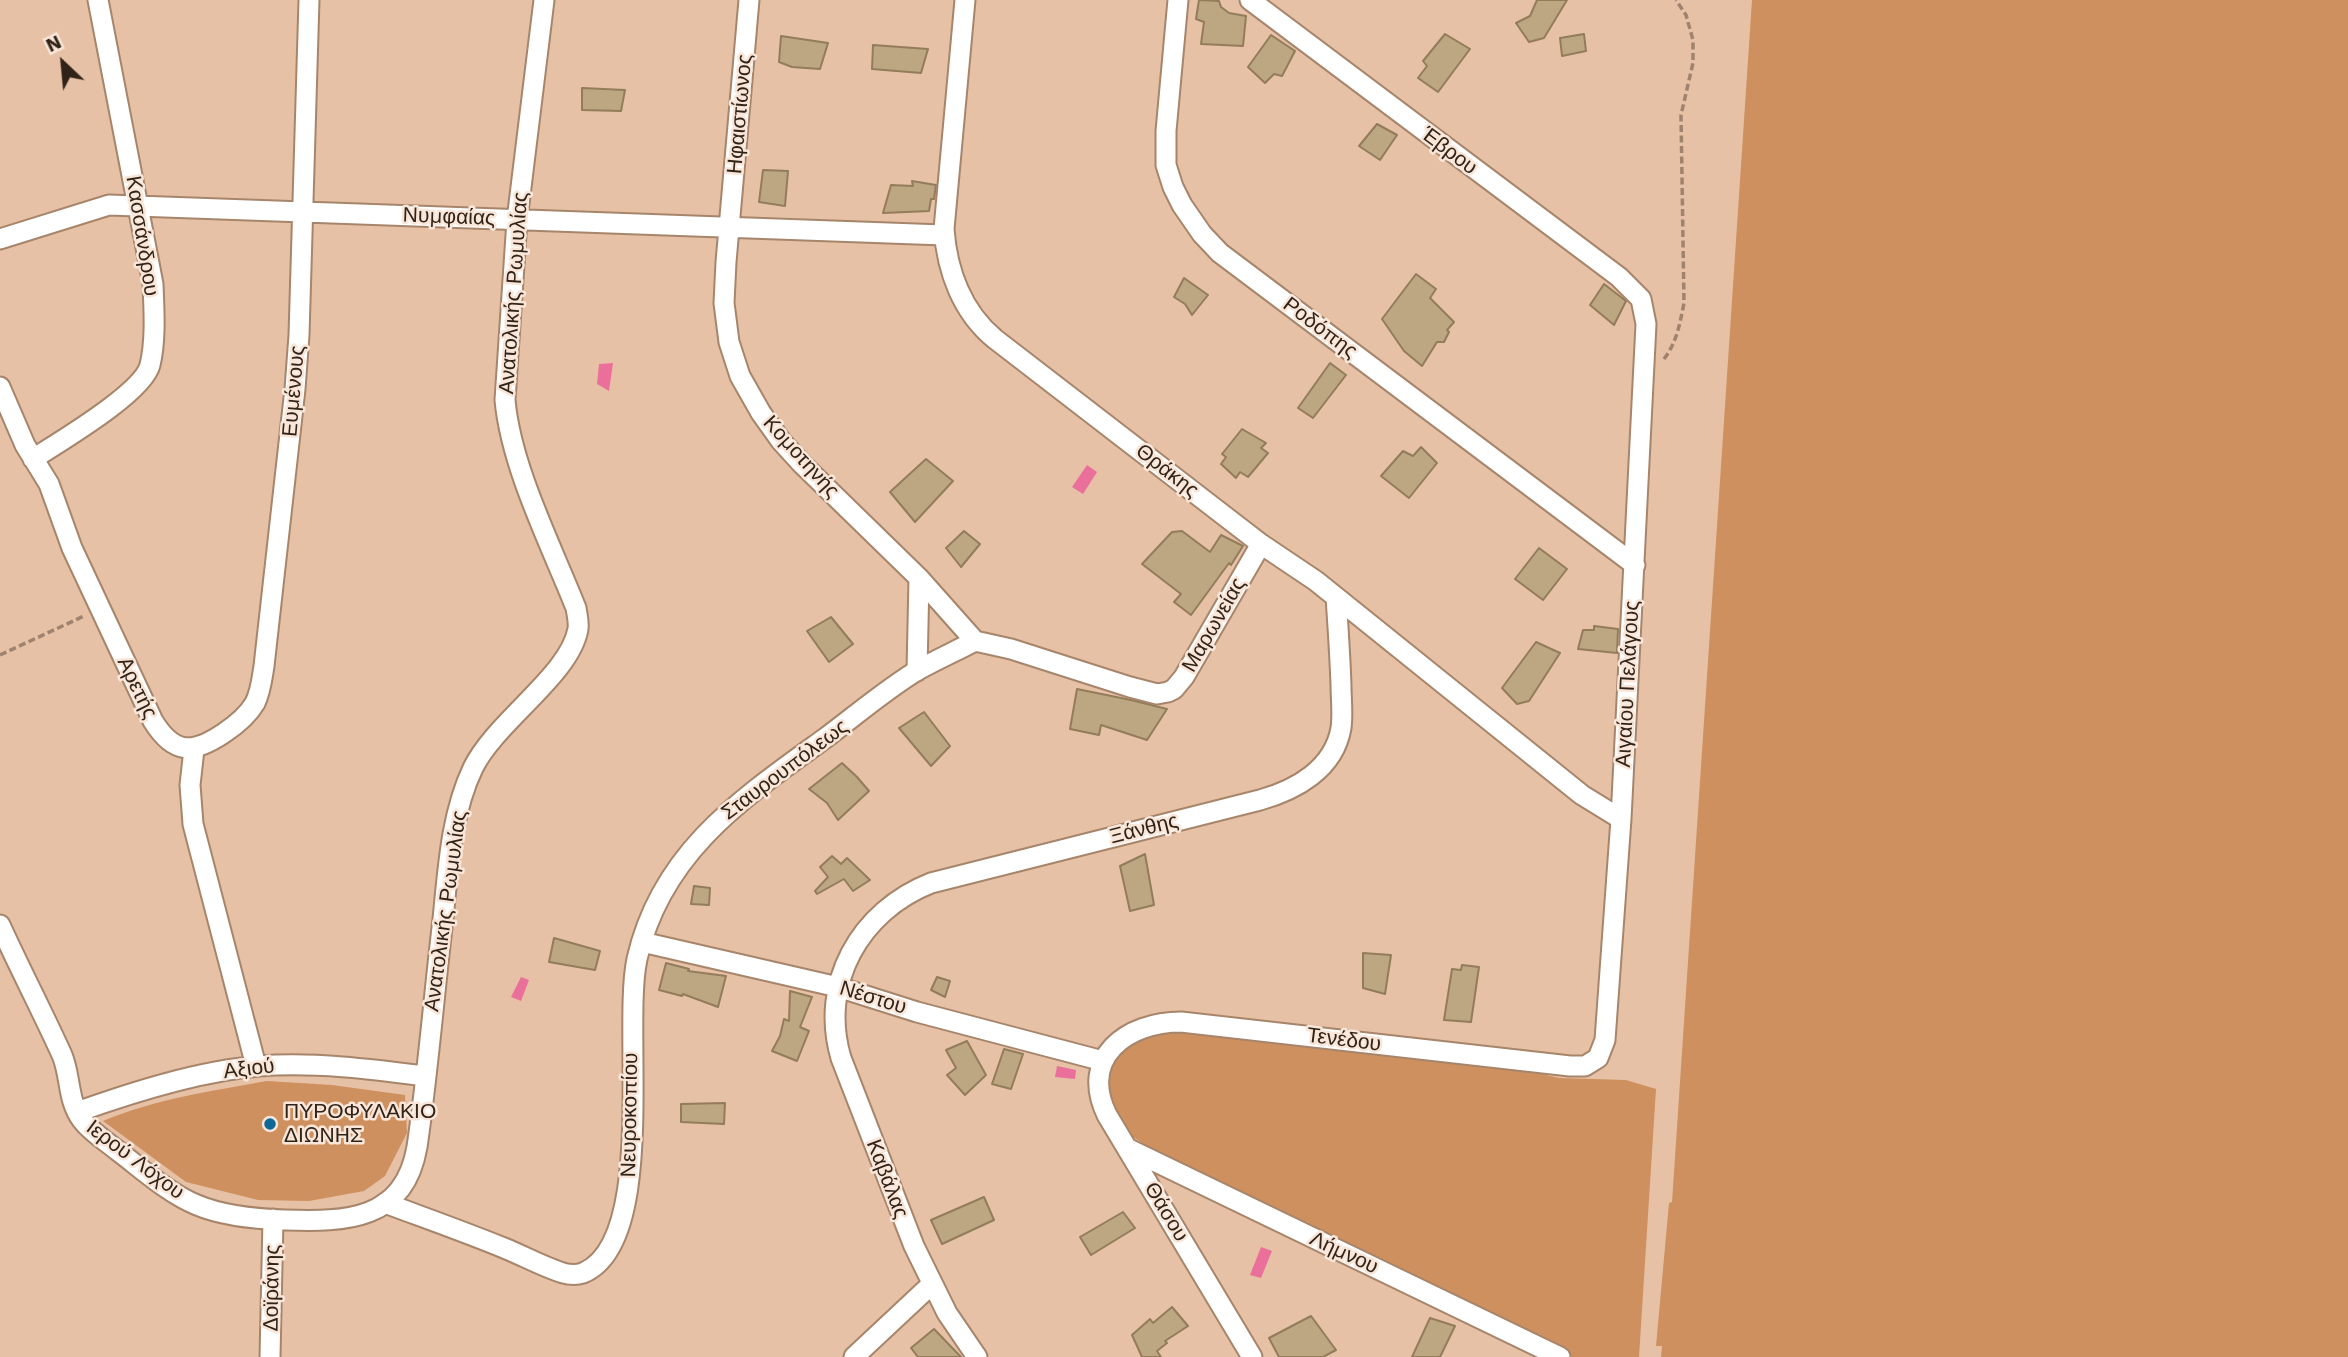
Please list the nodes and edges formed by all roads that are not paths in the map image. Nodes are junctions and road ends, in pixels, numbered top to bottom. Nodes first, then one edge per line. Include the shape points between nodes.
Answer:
1 (98, 0) edge
2 (309, 0) edge
3 (544, 0) edge
4 (749, 0) edge
5 (965, 0) edge
6 (1178, 0) edge
7 (1250, 0) edge
8 (138, 206) junction
9 (304, 212) junction
10 (517, 220) junction
11 (729, 228) junction
12 (944, 235) junction
13 (0, 239) edge
14 (1644, 306) joint
15 (0, 387) edge
16 (33, 459) junction
17 (1261, 544) junction
18 (1635, 565) junction
19 (919, 578) junction
20 (1336, 597) junction
21 (975, 641) junction
22 (917, 671) junction
23 (194, 748) junction
24 (1621, 819) junction
25 (0, 925) edge
26 (642, 942) junction
27 (838, 987) junction
28 (1597, 1060) joint
29 (1104, 1061) junction
30 (256, 1066) junction
31 (425, 1076) junction
32 (77, 1112) junction
33 (1128, 1149) junction
34 (385, 1203) junction
35 (273, 1219) junction
36 (932, 1284) junction
37 (270, 1357) edge
38 (854, 1357) edge
39 (977, 1357) edge
40 (1252, 1357) edge
41 (1560, 1357) edge

1 - 8 street, Κασσάνδρου
2 - 9 street, Ευμένους
3 - 10 street, Ανατολικής Ρωμυλίας
4 - 11 street, Ηφαιστίωνος
5 - 12 street, Θράκης
6 - 18 street, Ροδόπης via 1166,165 1182,205 1202,234 1220,253
7 - 14 street, Έβρου via 1619,277
8 - 9 street, Νυμφαίας
8 - 13 street, Νυμφαίας via 109,205
8 - 16 street, Κασσάνδρου via 153,284 150,368 124,398
9 - 10 street, Νυμφαίας
9 - 23 street, Ευμένους via 295,389 262,678 256,701 245,717
10 - 11 street, Νυμφαίας
10 - 31 street, Ανατολικής Ρωμυλίας via 506,411 523,476 576,608 578,629 562,663 487,745 461,798
11 - 12 street, Νυμφαίας
11 - 19 street, Κομοτηνής via 726,318 745,386 802,464
12 - 17 street, Θράκης via 956,286 986,331
14 - 18 street, Αιγαίου Πελάγους
15 - 16 street, Αρετής
16 - 23 street, Αρετής via 49,484 69,540 157,728 172,744
17 - 20 street, Θράκης
17 - 21 street, Μαρωνείας via 1184,677 1168,692 1130,687
18 - 24 street, Αιγαίου Πελάγους
19 - 21 street, Κομοτηνής
19 - 22 street
20 - 24 street, Θράκης via 1583,795
20 - 27 street, Ξάνθης via 1341,726 1331,753 1307,780 1260,800 919,887 886,909 861,935 848,955
21 - 22 street, Σταυρουπόλεως
22 - 26 street, Σταυρουπόλεως via 712,826 667,882
23 - 30 street via 190,785 193,824
24 - 28 street, Αιγαίου Πελάγους via 1605,1040
25 - 32 street, Ιερού Λόχου via 62,1056
26 - 27 street, Νέστου
26 - 34 street, Νευροκοπίου via 632,991 630,1181 617,1234 592,1268 579,1274 561,1273
27 - 29 street, Νέστου
27 - 36 street, Καβάλας via 834,1018 841,1058 904,1224
28 - 29 street, Τενέδου via 1570,1066 1181,1022 1153,1024 1132,1032
29 - 33 street, Θάσου via 1100,1097
30 - 31 street, Αξιού via 332,1066
30 - 32 street, Αξιού via 180,1081
31 - 34 street, Ανατολικής Ρωμυλίας via 415,1161 404,1183
32 - 35 street, Ιερού Λόχου via 93,1132 189,1201 220,1212
33 - 40 street, Θάσου
33 - 41 street, Λήμνου
34 - 35 street, Ανατολικής Ρωμυλίας via 367,1214 338,1220
35 - 37 street, Δοϊράνης
36 - 38 street
36 - 39 street, Καβάλας

